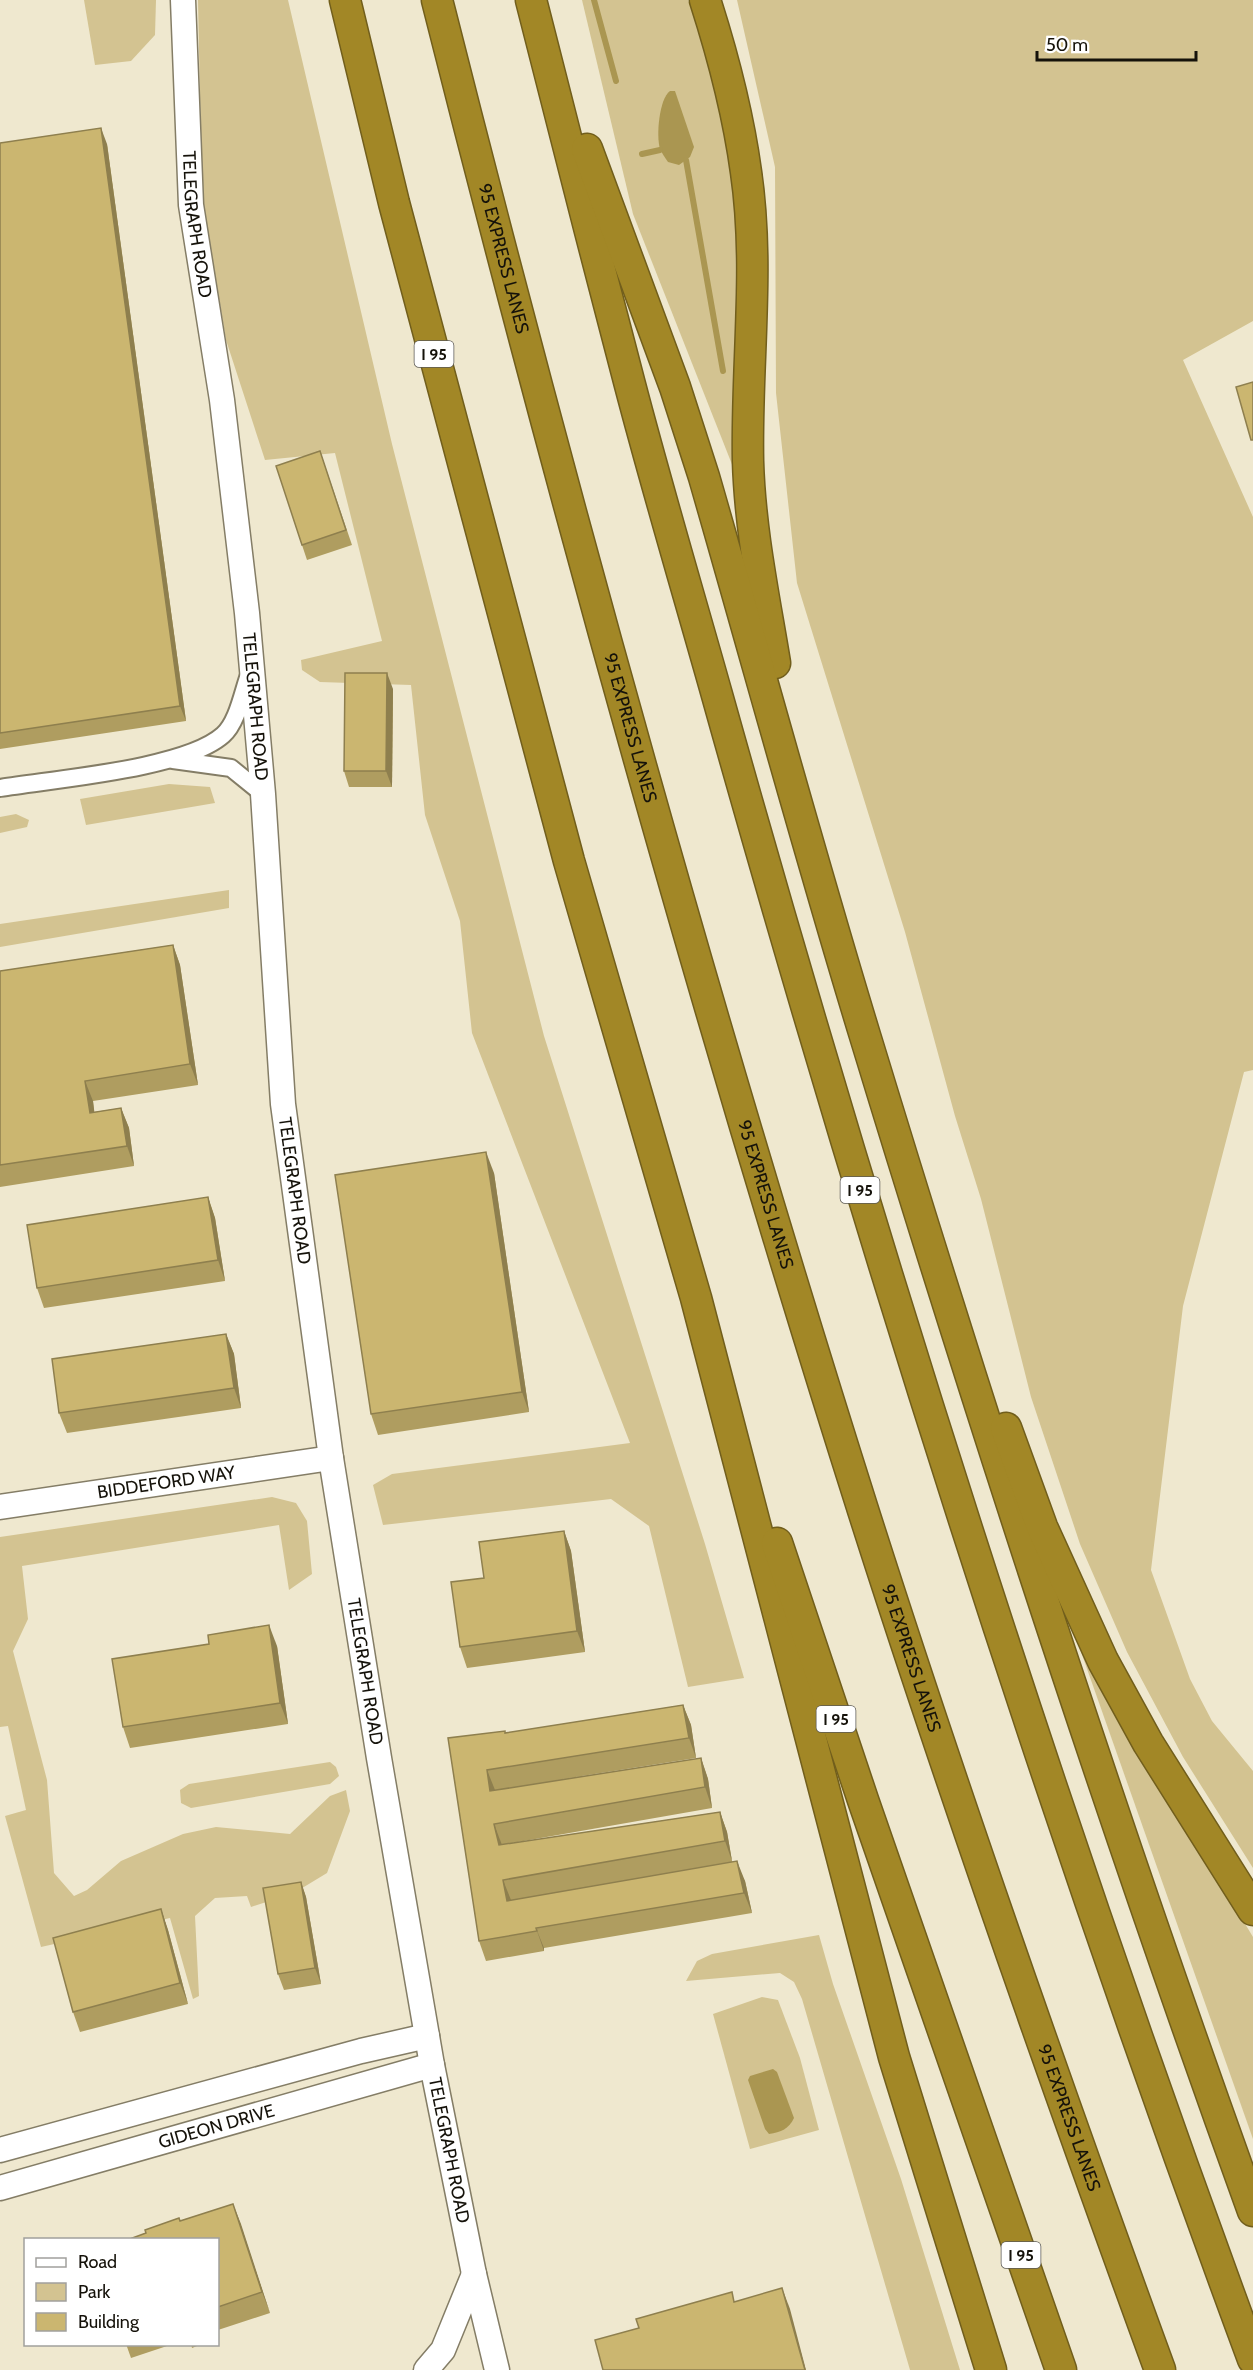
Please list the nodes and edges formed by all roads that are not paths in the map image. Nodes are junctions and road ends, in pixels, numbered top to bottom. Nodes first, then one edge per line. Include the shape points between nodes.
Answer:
1 (183, 0) edge
2 (345, 0) edge
3 (437, 0) edge
4 (532, 0) edge
5 (705, 0) edge
6 (252, 665) junction
7 (173, 760) junction
8 (0, 788) edge
9 (263, 794) junction
10 (802, 817) junction
11 (924, 1227) junction
12 (696, 1298) junction
13 (331, 1458) junction
14 (0, 1507) edge
15 (1253, 1910) edge
16 (427, 2036) junction
17 (432, 2065) junction
18 (0, 2150) edge
19 (0, 2188) edge
20 (1253, 2211) edge
21 (474, 2274) junction
22 (1253, 2359) edge
23 (426, 2370) edge
24 (497, 2370) edge
25 (991, 2370) edge
26 (1061, 2370) edge
27 (1160, 2370) edge

1 - 6 main road, TELEGRAPH ROAD via 191,205 230,457
2 - 12 highway, I 95 via 400,225 569,861
3 - 27 highway, 95 EXPRESS LANES via 550,441 673,878 795,1289 929,1710 1050,2068
4 - 10 highway via 678,398
4 - 22 highway, I 95 via 634,399 775,904 880,1258 1125,2002
5 - 10 highway via 721,48 747,173 751,238 751,515
6 - 7 street via 227,730 212,742
6 - 9 main road, TELEGRAPH ROAD
7 - 8 street
7 - 9 street via 231,768
9 - 13 main road, TELEGRAPH ROAD via 279,1078
10 - 11 highway
11 - 15 highway via 1042,1527 1103,1661 1148,1743
11 - 20 highway via 1068,1680
12 - 25 highway via 894,2057
12 - 26 highway, I 95 via 863,1800
13 - 14 main road, BIDDEFORD WAY
13 - 16 main road, TELEGRAPH ROAD
16 - 17 main road, TELEGRAPH ROAD
16 - 18 main road, GIDEON DRIVE
17 - 19 main road, GIDEON DRIVE
17 - 21 main road, TELEGRAPH ROAD
21 - 23 main road via 443,2350
21 - 24 main road, TELEGRAPH ROAD

